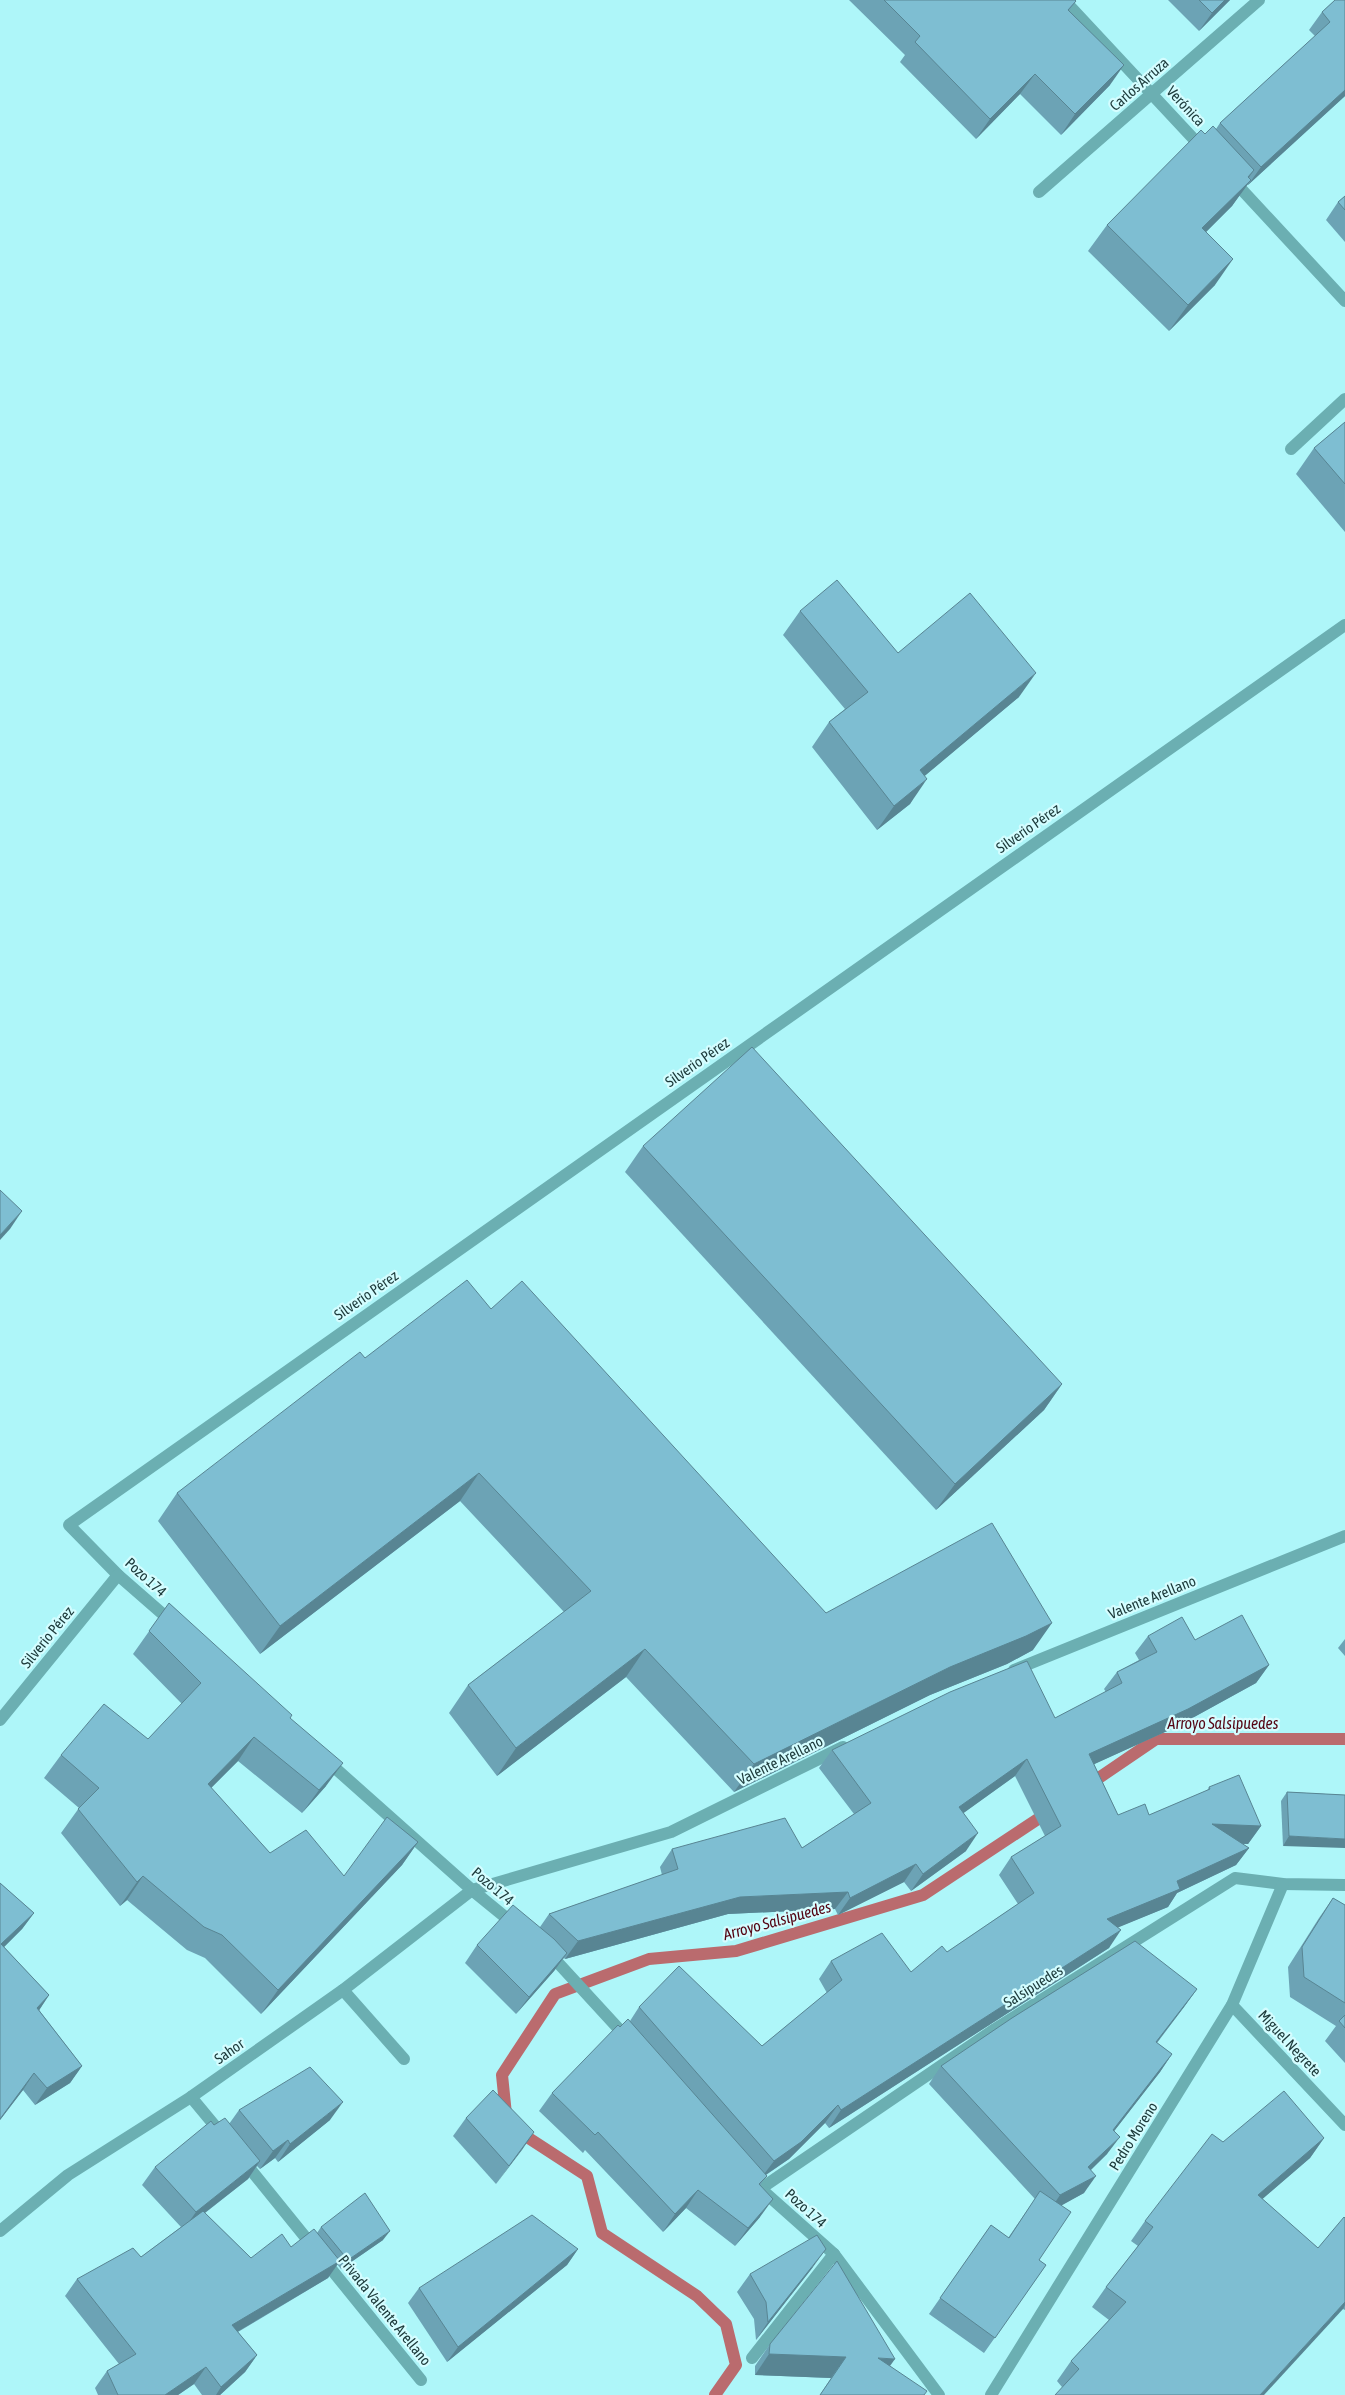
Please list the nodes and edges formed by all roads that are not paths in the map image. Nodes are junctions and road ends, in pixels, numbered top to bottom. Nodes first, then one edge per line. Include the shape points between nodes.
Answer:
1 (1064, 0) edge
2 (1259, 0) edge
3 (1152, 94) junction
4 (1039, 192) dead end
5 (1345, 301) edge
6 (1345, 398) edge
7 (1291, 449) dead end
8 (1345, 625) edge
9 (69, 1525) joint
10 (1345, 1536) edge
11 (118, 1575) junction
12 (185, 1634) edge
13 (1005, 1673) edge
14 (0, 1720) edge
15 (852, 1742) edge
16 (317, 1752) edge
17 (1283, 1884) junction
18 (1345, 1885) edge
19 (472, 1890) junction
20 (524, 1933) edge
21 (543, 1948) edge
22 (343, 1990) junction
23 (1232, 2005) junction
24 (636, 2048) edge
25 (404, 2059) dead end
26 (192, 2097) junction
27 (1345, 2125) edge
28 (757, 2185) joint
29 (0, 2231) edge
30 (834, 2254) junction
31 (752, 2358) dead end
32 (421, 2380) dead end
33 (939, 2395) edge
34 (991, 2395) edge

1 - 3 street, Verónica
2 - 3 street, Carlos Arruza
3 - 4 street, Carlos Arruza
3 - 5 street, Verónica
6 - 7 street
8 - 9 street, Silverio Pérez
9 - 11 street, Pozo 174
10 - 13 street, Valente Arellano
11 - 12 street, Pozo 174
11 - 14 street, Silverio Pérez
15 - 19 street, Valente Arellano via 671,1832
16 - 19 street, Pozo 174
17 - 18 street, Salsipuedes
17 - 23 street, Pedro Moreno
17 - 28 street, Salsipuedes via 1235,1878 995,2029
19 - 20 street, Pozo 174
19 - 22 street, Sahor
21 - 24 street
22 - 25 street
22 - 26 street, Sahor
23 - 27 street, Miguel Negrete
23 - 34 street, Pedro Moreno
26 - 29 street, Sahor via 68,2175
26 - 32 street, Privada Valente Arellano
28 - 30 street, Pozo 174
30 - 31 street
30 - 33 street, Pozo 174

